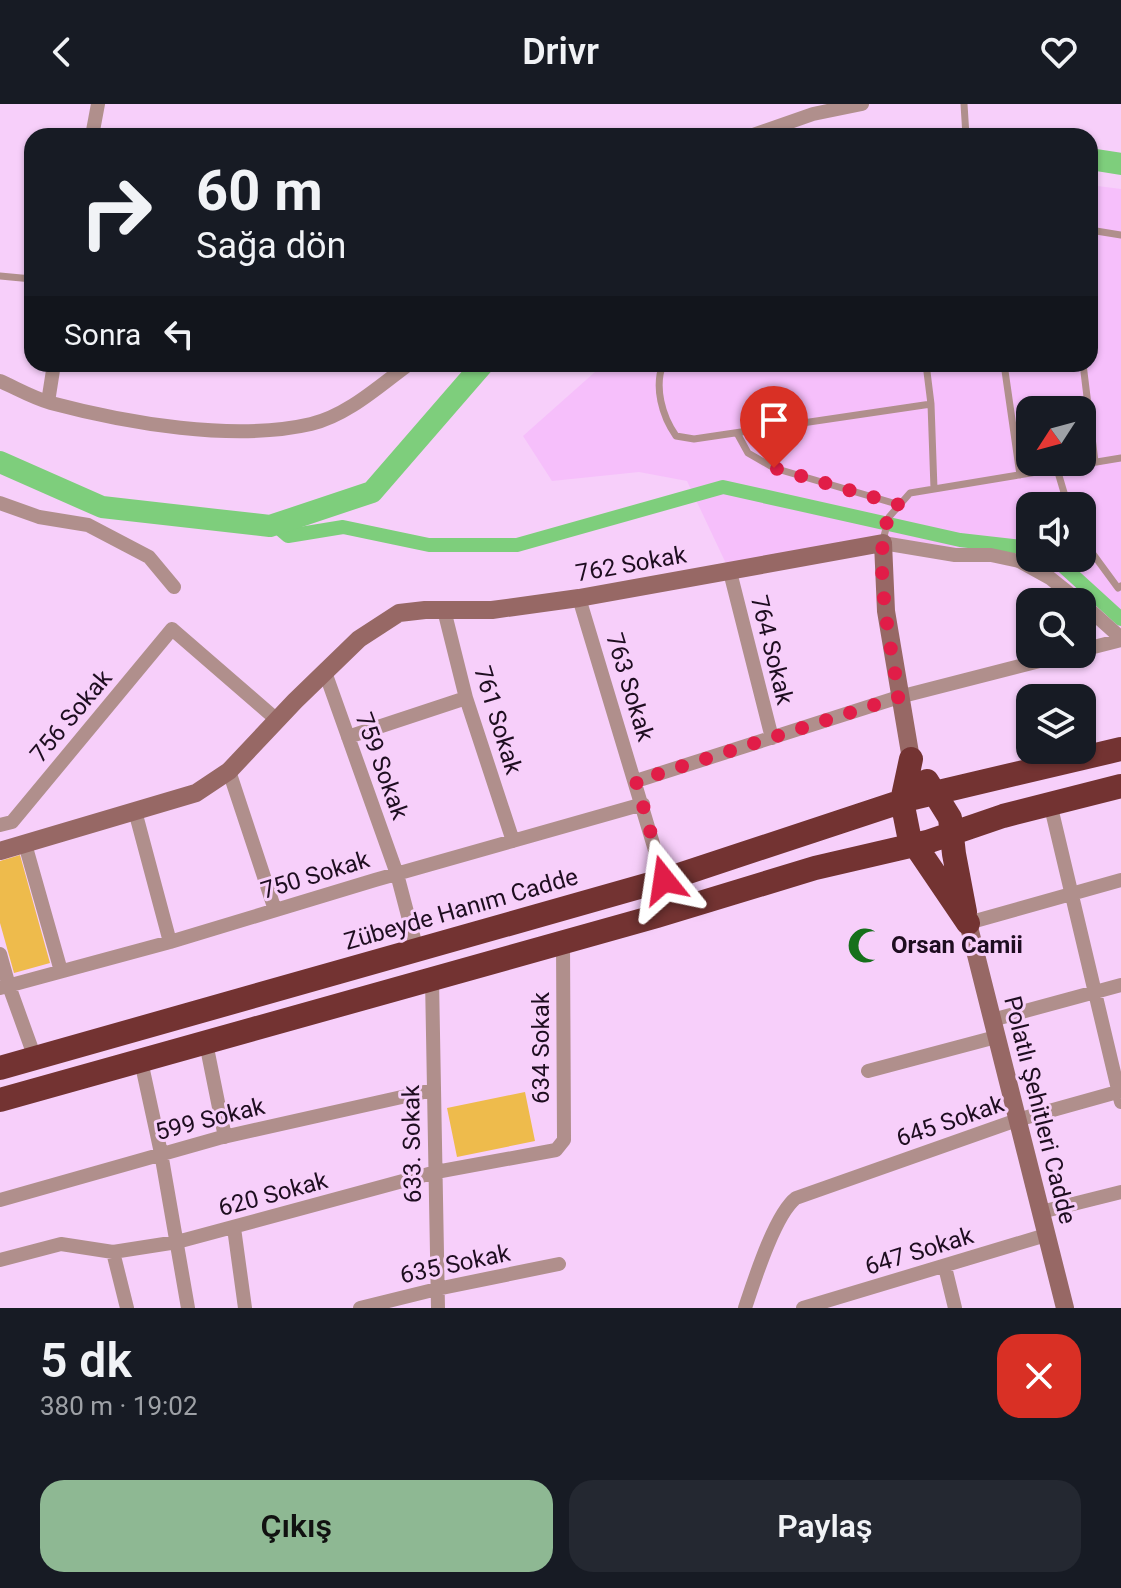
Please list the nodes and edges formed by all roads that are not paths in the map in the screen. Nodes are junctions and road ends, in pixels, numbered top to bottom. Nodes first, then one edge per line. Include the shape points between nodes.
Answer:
1 (98, 104) edge
2 (862, 104) edge
3 (964, 105) edge
4 (94, 128) edge
5 (773, 128) edge
6 (965, 128) edge
7 (1098, 231) edge
8 (1121, 235) edge
9 (0, 276) edge
10 (24, 278) edge
11 (53, 372) edge
12 (398, 372) edge
13 (660, 372) edge
14 (927, 372) edge
15 (1005, 372) edge
16 (1084, 372) edge
17 (0, 381) edge
18 (1087, 396) edge
19 (48, 402) junction
20 (931, 404) junction
21 (737, 433) junction
22 (1016, 447) edge
23 (1121, 458) edge
24 (1096, 462) edge
25 (1016, 476) edge
26 (934, 489) junction
27 (0, 503) edge
28 (900, 505) junction
29 (883, 543) junction
30 (1096, 558) edge
31 (730, 572) junction
32 (1121, 586) edge
33 (174, 587) dead end
34 (1062, 588) edge
35 (579, 598) junction
36 (444, 610) junction
37 (1096, 616) edge
38 (1121, 639) edge
39 (1096, 646) edge
40 (1016, 667) edge
41 (325, 672) junction
42 (899, 697) junction
43 (466, 698) junction
44 (277, 720) junction
45 (348, 737) junction
46 (772, 738) junction
47 (1121, 749) edge
48 (911, 759) junction
49 (229, 771) junction
50 (636, 781) junction
51 (1121, 786) edge
52 (935, 792) junction
53 (902, 801) junction
54 (1050, 803) junction
55 (643, 804) junction
56 (135, 811) junction
57 (0, 825) edge
58 (951, 834) junction
59 (513, 841) junction
60 (25, 844) junction
61 (914, 845) junction
62 (0, 851) edge
63 (397, 874) junction
64 (664, 880) junction
65 (1121, 880) edge
66 (1071, 894) junction
67 (275, 910) junction
68 (968, 923) junction
69 (170, 942) junction
70 (563, 942) junction
71 (417, 950) junction
72 (0, 954) edge
73 (61, 971) junction
74 (432, 979) junction
75 (1121, 985) edge
76 (4, 987) edge
77 (1095, 992) junction
78 (994, 1028) junction
79 (206, 1043) junction
80 (35, 1058) junction
81 (141, 1061) junction
82 (0, 1068) edge
83 (868, 1071) dead end
84 (433, 1090) junction
85 (1120, 1095) edge
86 (0, 1100) edge
87 (1017, 1120) junction
88 (225, 1137) junction
89 (556, 1150) joint
90 (161, 1153) junction
91 (436, 1172) junction
92 (1121, 1192) edge
93 (0, 1200) edge
94 (1041, 1212) junction
95 (234, 1228) junction
96 (1046, 1235) junction
97 (177, 1242) junction
98 (113, 1252) junction
99 (0, 1260) edge
100 (559, 1264) dead end
101 (945, 1267) junction
102 (437, 1289) junction
103 (821, 1306) edge
104 (127, 1308) edge
105 (188, 1308) edge
106 (245, 1308) edge
107 (360, 1308) edge
108 (438, 1308) edge
109 (745, 1308) edge
110 (803, 1308) edge
111 (955, 1308) edge
112 (1065, 1308) edge

1 - 4 street
2 - 5 street
3 - 6 lane
7 - 8 lane
9 - 10 lane
11 - 19 street
12 - 19 street via 349,408 313,424 265,430 189,429
13 - 21 lane via 666,422 676,436
14 - 20 lane
15 - 22 lane
16 - 18 lane
17 - 19 street
20 - 21 lane
20 - 26 lane
21 - 28 lane via 748,453 774,468
23 - 24 lane
25 - 26 lane
26 - 28 lane via 910,493
27 - 33 street via 39,517 88,525 149,557
28 - 29 lane via 889,517
29 - 31 street, 762 Sokak
29 - 34 street via 1019,561
29 - 42 street via 886,611
30 - 32 lane
31 - 35 street, 762 Sokak
31 - 46 street, 764 Sokak
35 - 36 street, 762 Sokak via 492,610
35 - 50 street, 763 Sokak
36 - 41 street, 762 Sokak via 388,618
36 - 43 street, 761 Sokak
37 - 38 street
38 - 39 street
40 - 42 street
41 - 44 street
41 - 45 street, 759 Sokak
42 - 46 street
42 - 48 street
43 - 45 street
43 - 59 street, 761 Sokak
44 - 49 street
44 - 57 street, 756 Sokak via 172,629 12,822
45 - 63 street, 759 Sokak
46 - 50 street
47 - 52 highway, Zübeyde Hanım Cadde
48 - 52 highway
48 - 53 highway
49 - 56 street via 196,793
49 - 67 street
50 - 55 street, 763 Sokak
51 - 54 highway
52 - 53 highway, Zübeyde Hanım Cadde
52 - 58 highway via 950,818
53 - 61 highway
53 - 64 highway, Zübeyde Hanım Cadde
54 - 58 highway
54 - 66 street
55 - 59 street, 750 Sokak
55 - 64 street, 763 Sokak
56 - 60 street
56 - 69 street
58 - 61 highway
58 - 68 highway
59 - 63 street, 750 Sokak
60 - 62 street
60 - 73 street
61 - 68 highway
61 - 70 highway via 815,868
63 - 67 street, 750 Sokak
63 - 71 street, 759 Sokak
64 - 71 highway, Zübeyde Hanım Cadde
65 - 66 street
66 - 68 street
66 - 77 street
67 - 69 street, 750 Sokak
68 - 78 street, Polatlı Şehitleri Cadde
69 - 73 street, 750 Sokak
70 - 74 highway
70 - 89 street, 634 Sokak via 564,1140
71 - 80 highway, Zübeyde Hanım Cadde
72 - 76 street
73 - 76 street, 750 Sokak
74 - 79 highway
74 - 84 street, 633. Sokak
75 - 77 street
76 - 80 street
77 - 78 street
77 - 85 street
78 - 83 street
78 - 87 street, Polatlı Şehitleri Cadde
79 - 81 highway
79 - 88 street
80 - 82 highway, Zübeyde Hanım Cadde
81 - 86 highway
81 - 90 street
84 - 88 street, 599 Sokak
84 - 91 street, 633. Sokak
85 - 87 street, 645 Sokak
87 - 94 street, Polatlı Şehitleri Cadde
87 - 109 street, 645 Sokak via 796,1198 784,1211
88 - 90 street, 599 Sokak
89 - 91 street, 620 Sokak
90 - 93 street, 599 Sokak
90 - 97 street
91 - 95 street, 620 Sokak
91 - 102 street, 633. Sokak
92 - 94 street
94 - 96 street, Polatlı Şehitleri Cadde
95 - 97 street, 620 Sokak
95 - 106 street
96 - 101 street, 647 Sokak
96 - 112 street, Polatlı Şehitleri Cadde
97 - 98 street, 620 Sokak
97 - 105 street
98 - 99 street, 620 Sokak via 61,1244
98 - 104 street
100 - 102 street, 635 Sokak
101 - 103 street, 647 Sokak
101 - 111 street
102 - 107 street, 635 Sokak
102 - 108 street, 633. Sokak
103 - 110 street, 647 Sokak

